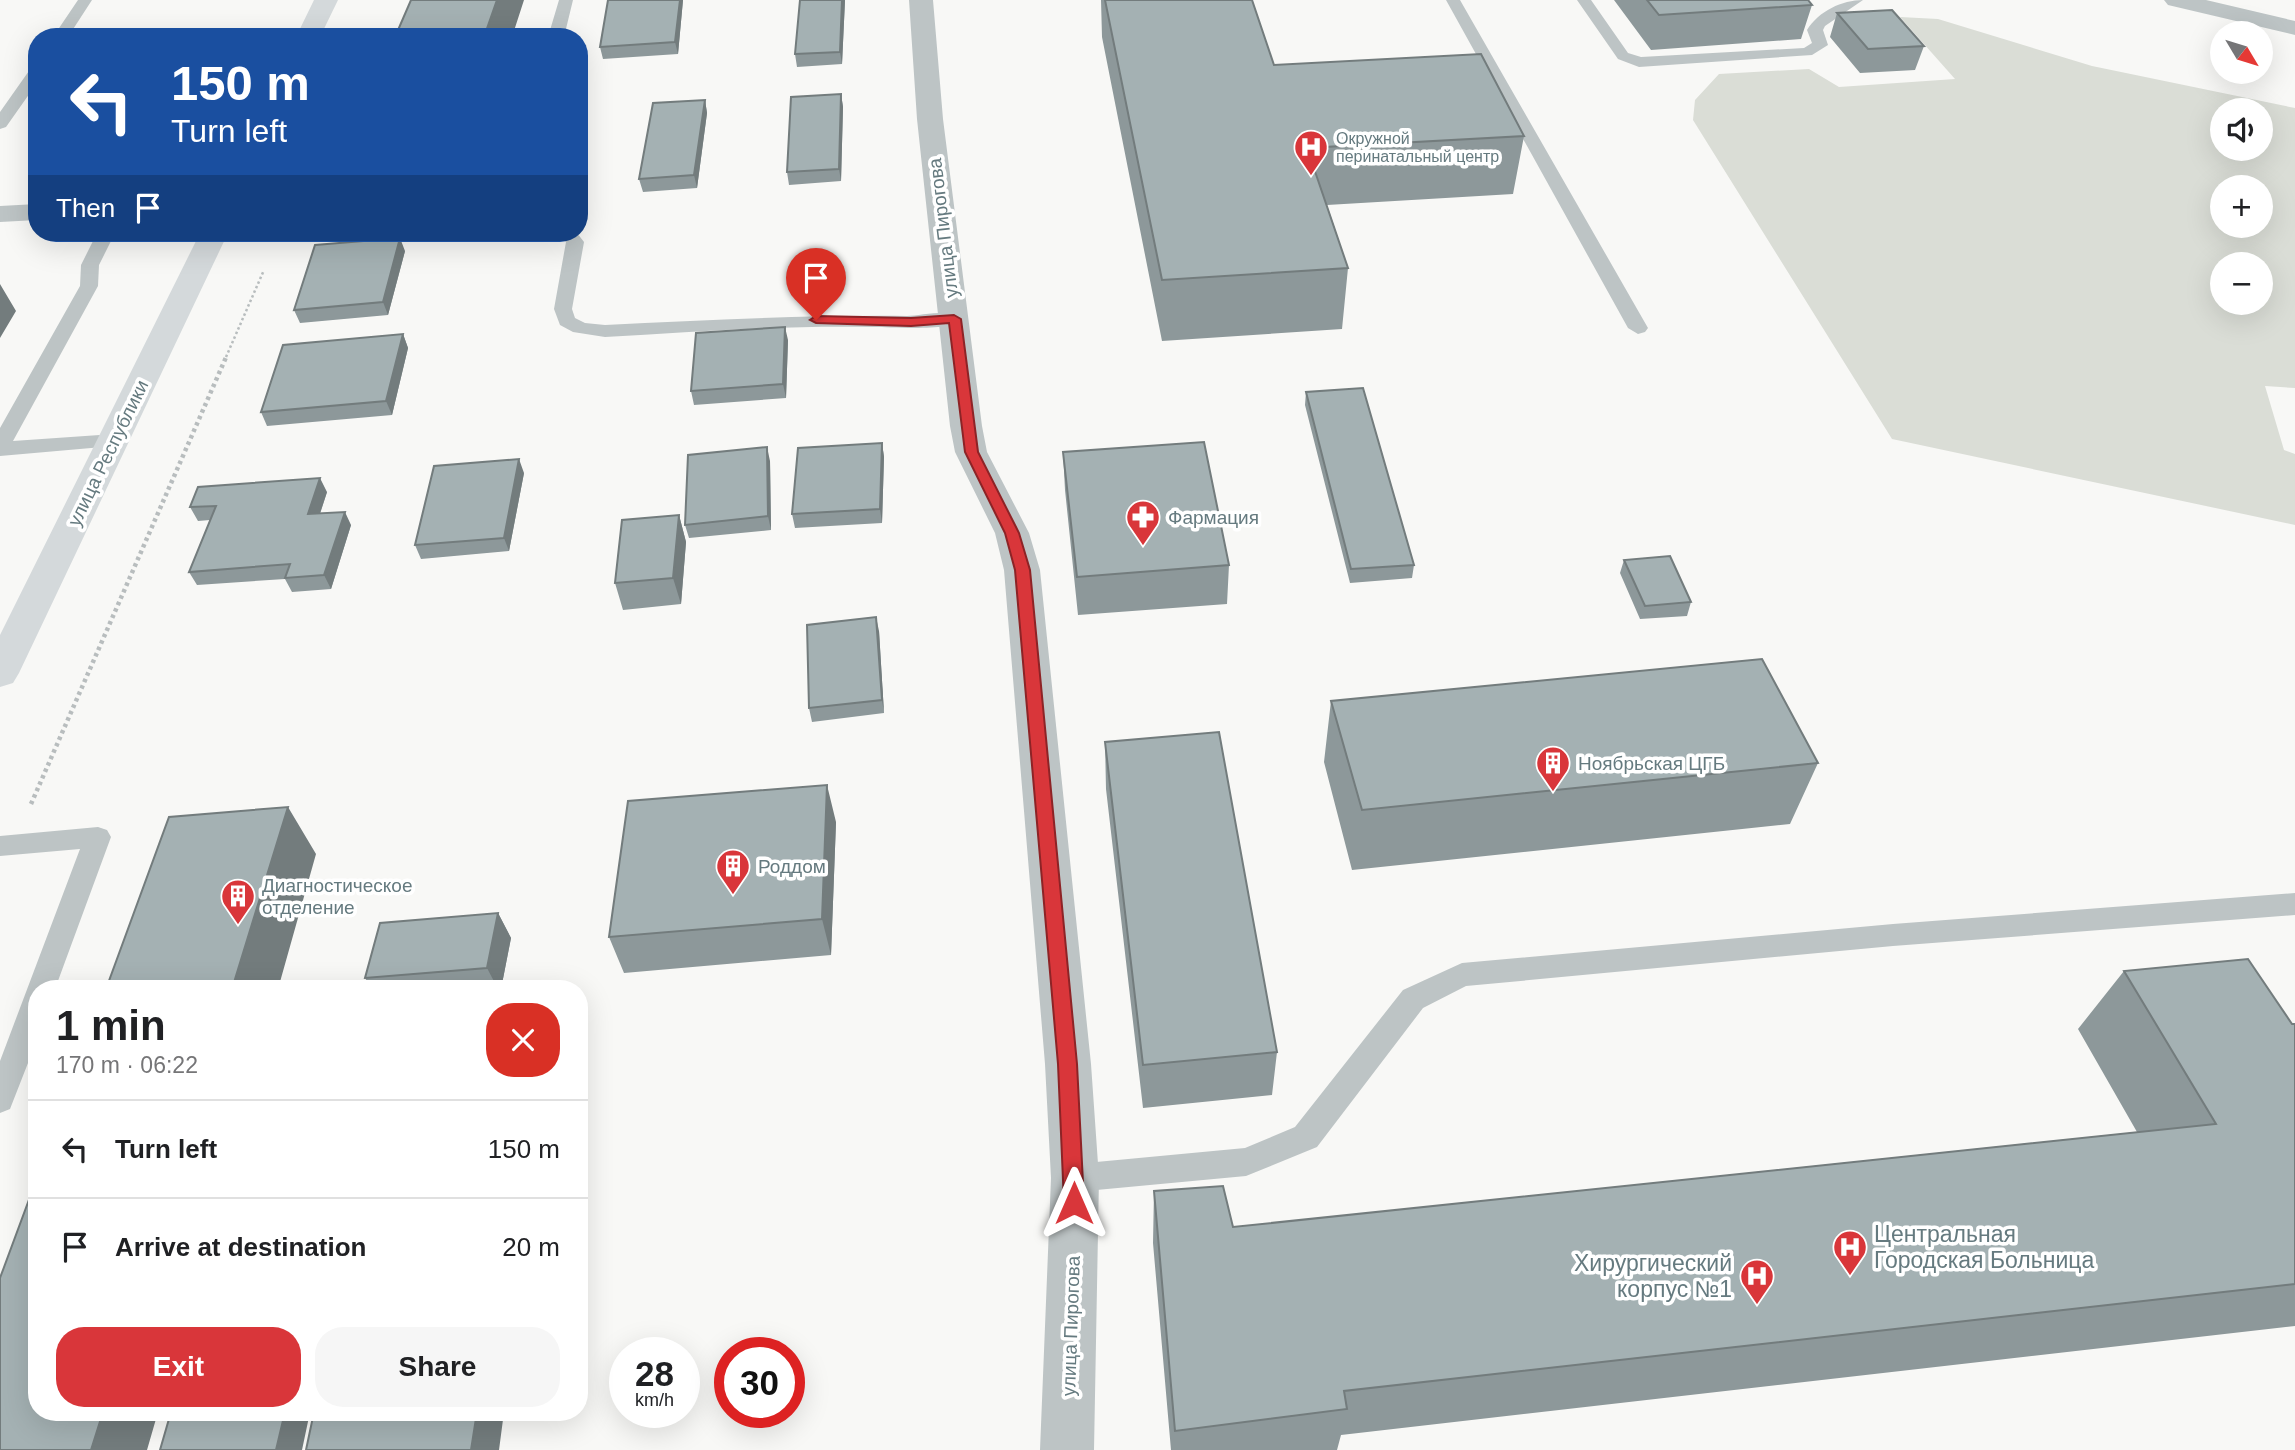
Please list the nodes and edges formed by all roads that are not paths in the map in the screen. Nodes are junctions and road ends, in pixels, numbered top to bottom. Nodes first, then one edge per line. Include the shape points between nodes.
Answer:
1 (85, 0) edge
2 (326, 0) edge
3 (566, 0) edge
4 (921, 0) edge
5 (1453, 0) edge
6 (1584, 0) edge
7 (1856, 0) edge
8 (2176, 0) edge
9 (66, 28) edge
10 (312, 28) edge
11 (558, 28) edge
12 (2295, 28) edge
13 (28, 84) edge
14 (0, 123) edge
15 (28, 212) edge
16 (0, 214) edge
17 (102, 242) edge
18 (210, 242) edge
19 (575, 242) edge
20 (954, 319) junction
21 (1637, 328) dead end
22 (114, 440) junction
23 (0, 448) edge
24 (0, 673) edge
25 (7, 846) edge
26 (2295, 904) edge
27 (44, 980) edge
28 (28, 1025) edge
29 (0, 1100) edge
30 (1075, 1178) junction
31 (1067, 1450) edge

1 - 9 lane
2 - 10 street
3 - 11 lane
4 - 20 street, улица Пирогова
5 - 21 lane
6 - 7 lane via 1623,56 1639,62 1807,52 1820,45 1815,30 1819,23
8 - 12 street
13 - 14 lane
15 - 16 street
17 - 23 lane via 90,265 89,286
18 - 22 street, улица Республики
19 - 20 lane via 563,309 567,321 580,328 605,331 816,320
20 - 30 street, улица Пирогова via 971,452 1012,533 1022,570
22 - 23 lane
22 - 24 street, улица Республики
25 - 27 lane via 98,837
26 - 30 lane via 1462,975 1413,999 1306,1137 1246,1162
28 - 29 lane
30 - 31 street, улица Пирогова

